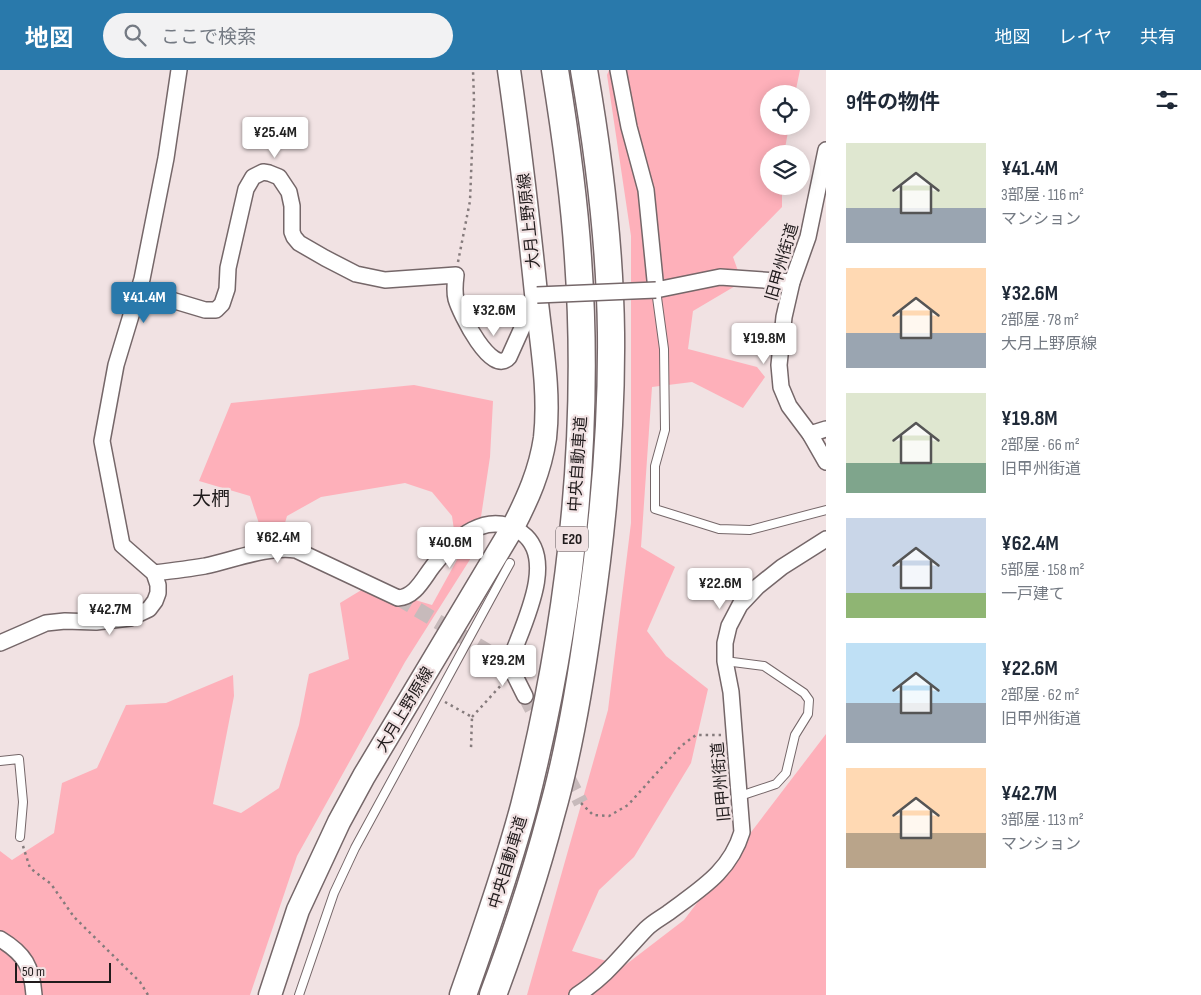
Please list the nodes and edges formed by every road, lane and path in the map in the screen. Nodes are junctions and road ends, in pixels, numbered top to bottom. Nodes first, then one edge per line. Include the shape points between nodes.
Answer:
1 (179, 70) edge
2 (472, 70) edge
3 (509, 70) edge
4 (556, 70) edge
5 (584, 70) edge
6 (618, 70) edge
7 (826, 150) edge
8 (456, 275) junction
9 (792, 282) junction
10 (138, 290) junction
11 (656, 290) junction
12 (537, 295) junction
13 (826, 429) edge
14 (810, 434) junction
15 (826, 462) edge
16 (826, 510) edge
17 (513, 527) junction
18 (826, 540) edge
19 (510, 563) dead end
20 (154, 573) junction
21 (0, 643) edge
22 (725, 661) junction
23 (513, 672) junction
24 (525, 696) tunnel mouth
25 (437, 698) junction
26 (472, 717) junction
27 (734, 737) junction
28 (472, 748) dead end
29 (0, 761) edge
30 (740, 796) junction
31 (581, 802) tunnel mouth
32 (20, 837) joint
33 (0, 939) edge
34 (34, 995) edge
35 (148, 995) edge
36 (270, 995) edge
37 (299, 995) edge
38 (463, 995) edge
39 (493, 995) edge
40 (577, 995) edge

1 - 10 street via 166,158
2 - 8 path via 470,201
3 - 12 main road, 大月上野原線
4 - 38 highway, 中央自動車道 / E20 via 572,186 581,332 581,408 568,572 556,658 523,808
5 - 39 highway, 中央自動車道 / E20 via 599,177 611,332 605,496 585,652 568,743 552,814
6 - 11 street via 646,190
7 - 9 street, 旧甲州街道 via 808,237
8 - 10 street via 385,280 356,274 325,258 294,237 288,192 279,177 263,172 253,177 246,189 228,268 227,289 222,304 216,310 205,310
8 - 12 street via 456,298 466,325 484,349 501,362 509,357
9 - 11 street via 720,277
9 - 14 street, 旧甲州街道 via 783,325 779,365 781,387 789,406
10 - 20 street via 116,366 102,441 122,545
11 - 12 street, bridge
11 - 16 lane via 664,349 666,430 655,466 655,509 719,529 750,530
12 - 17 main road, 大月上野原線 via 547,397 544,440 534,484
13 - 14 street
14 - 15 street, 旧甲州街道
17 - 20 street via 491,524 469,531 449,548 407,597 398,598 296,550 272,550 204,566
17 - 23 street via 532,543 538,575 509,664
17 - 36 main road, 大月上野原線 via 338,822 298,910
18 - 22 street, 旧甲州街道 via 782,567 740,605 729,626
19 - 25 lane
20 - 21 street via 158,593 142,614 121,620 46,623
22 - 27 street, 旧甲州街道
22 - 30 lane via 764,666 804,693 809,700 808,714 795,735 786,773 776,784
23 - 24 street
23 - 26 path
25 - 26 path
25 - 37 lane via 334,893
26 - 28 path
27 - 30 street, 旧甲州街道
27 - 31 path via 696,735 681,746 628,805 609,816 593,815
29 - 32 lane via 20,758 23,802
30 - 40 street, 旧甲州街道 via 742,832 737,849 726,866 648,927 609,971
32 - 35 path via 30,868 51,884 74,916 140,982
33 - 34 street via 30,965

